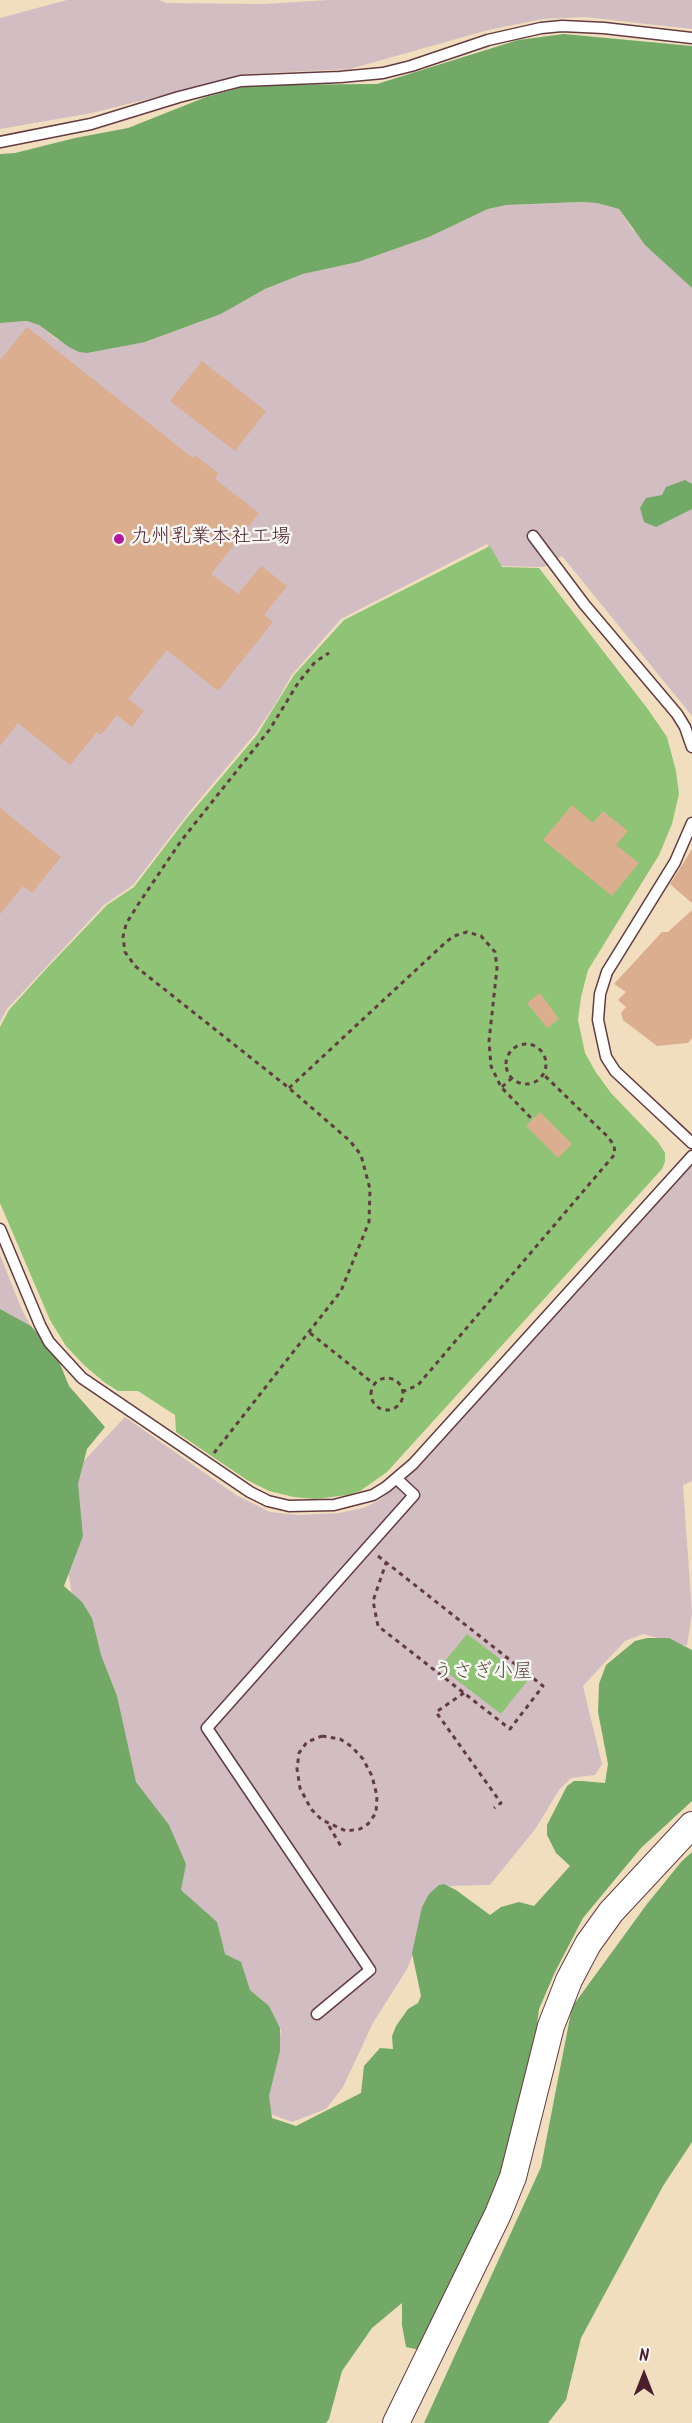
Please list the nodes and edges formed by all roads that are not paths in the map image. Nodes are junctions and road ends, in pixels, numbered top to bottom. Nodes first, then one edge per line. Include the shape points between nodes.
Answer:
1 (692, 38) edge
2 (0, 142) edge
3 (533, 536) dead end
4 (692, 747) edge
5 (692, 823) edge
6 (692, 1143) edge
7 (692, 1156) edge
8 (0, 1229) edge
9 (396, 1479) junction
10 (692, 1825) edge
11 (317, 2014) dead end
12 (396, 2423) edge

1 - 2 lane via 604,28 541,28 383,73 241,81 91,124
3 - 4 lane via 584,604 677,714
5 - 6 lane via 675,862 608,972 600,994 598,1020 606,1057 615,1071
7 - 9 lane
8 - 9 lane via 40,1325 65,1362 100,1392 250,1492 289,1506 334,1505 363,1499
9 - 11 lane via 414,1495 207,1728 370,1970
10 - 12 street via 611,1912 569,1980 551,2026 513,2177

